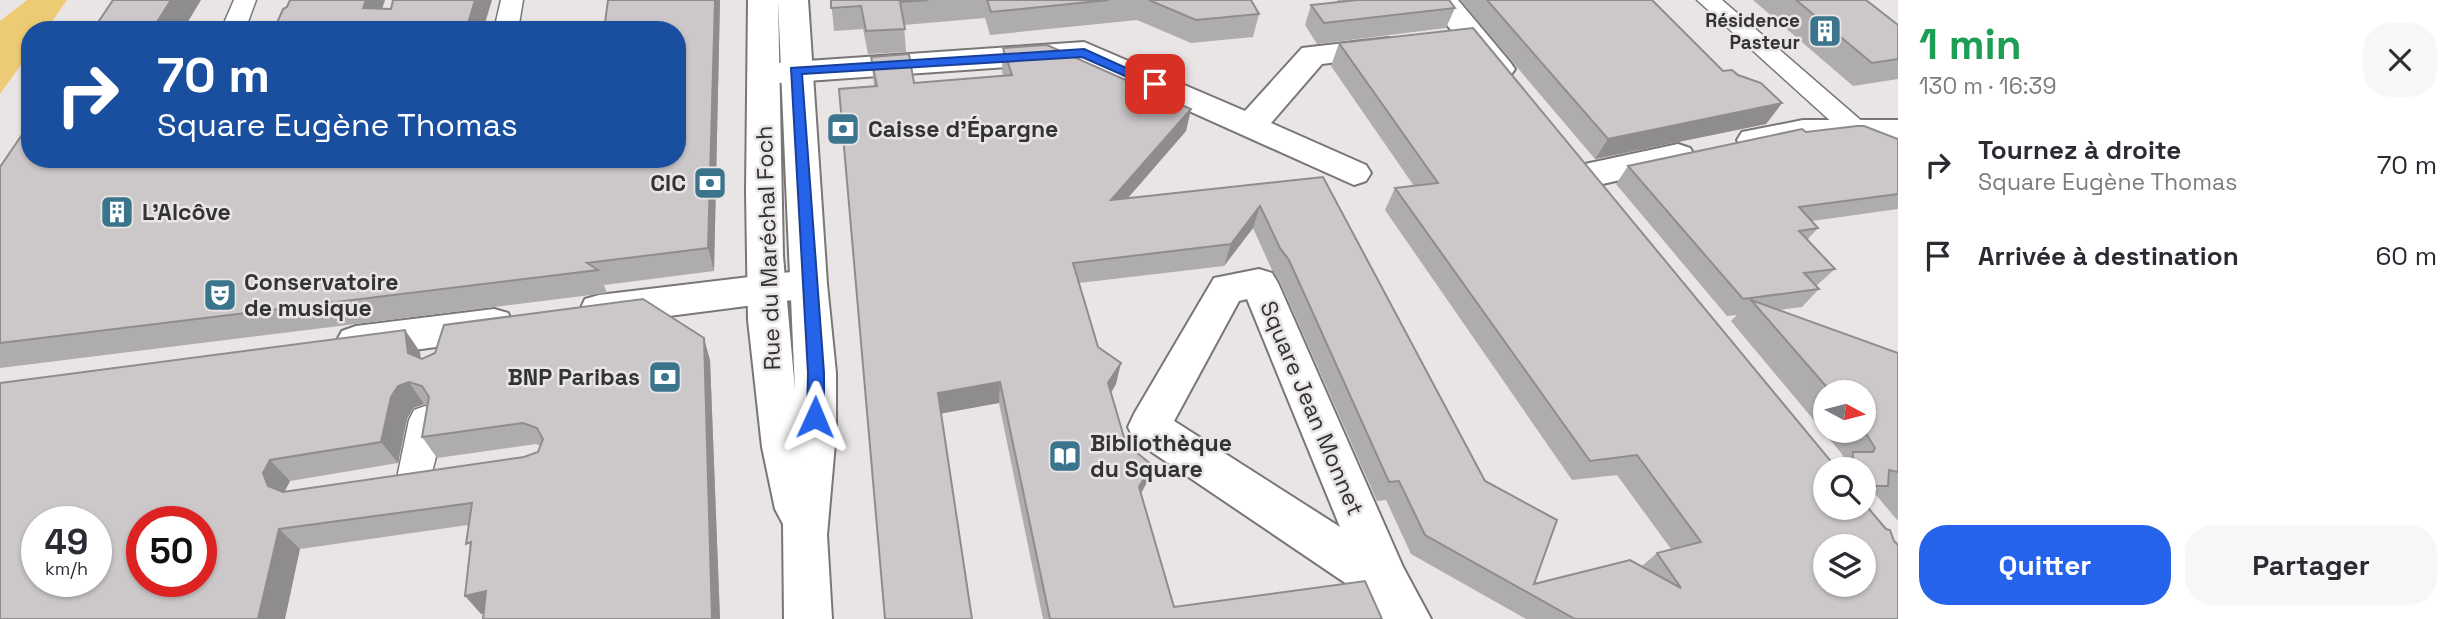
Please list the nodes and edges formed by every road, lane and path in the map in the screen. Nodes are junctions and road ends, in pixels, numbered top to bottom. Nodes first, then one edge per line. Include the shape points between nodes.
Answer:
1 (244, 0) edge
2 (512, 0) edge
3 (763, 0) edge
4 (793, 0) edge
5 (1442, 0) edge
6 (1708, 0) edge
7 (236, 21) edge
8 (508, 21) edge
9 (1473, 37) junction
10 (780, 72) junction
11 (1516, 91) edge
12 (1250, 126) junction
13 (1855, 129) junction
14 (1898, 131) edge
15 (1353, 173) dead end
16 (1611, 207) edge
17 (808, 284) junction
18 (767, 290) junction
19 (566, 315) edge
20 (525, 320) edge
21 (317, 347) edge
22 (425, 420) edge
23 (415, 478) edge
24 (804, 535) junction
25 (1397, 601) edge
26 (808, 619) edge

1 - 7 lane
2 - 8 lane
3 - 10 street, Rue du Maréchal Foch
4 - 10 street, Rue du Maréchal Foch
5 - 9 street
6 - 13 lane
9 - 11 street
9 - 12 street via 1313,55
10 - 12 street via 1084,52
10 - 17 street, Rue du Maréchal Foch
10 - 18 street, Rue du Maréchal Foch
12 - 15 street
13 - 14 street
13 - 16 street via 1795,132 1713,149 1577,165
17 - 18 street
17 - 24 street, Rue du Maréchal Foch via 816,402
18 - 19 street
18 - 24 street, Rue du Maréchal Foch via 776,413
20 - 21 street via 439,348
22 - 23 lane
24 - 26 street, Rue du Maréchal Foch
25 - 25 street, Square Jean Monnet via 1149,427 1227,288 1259,283

